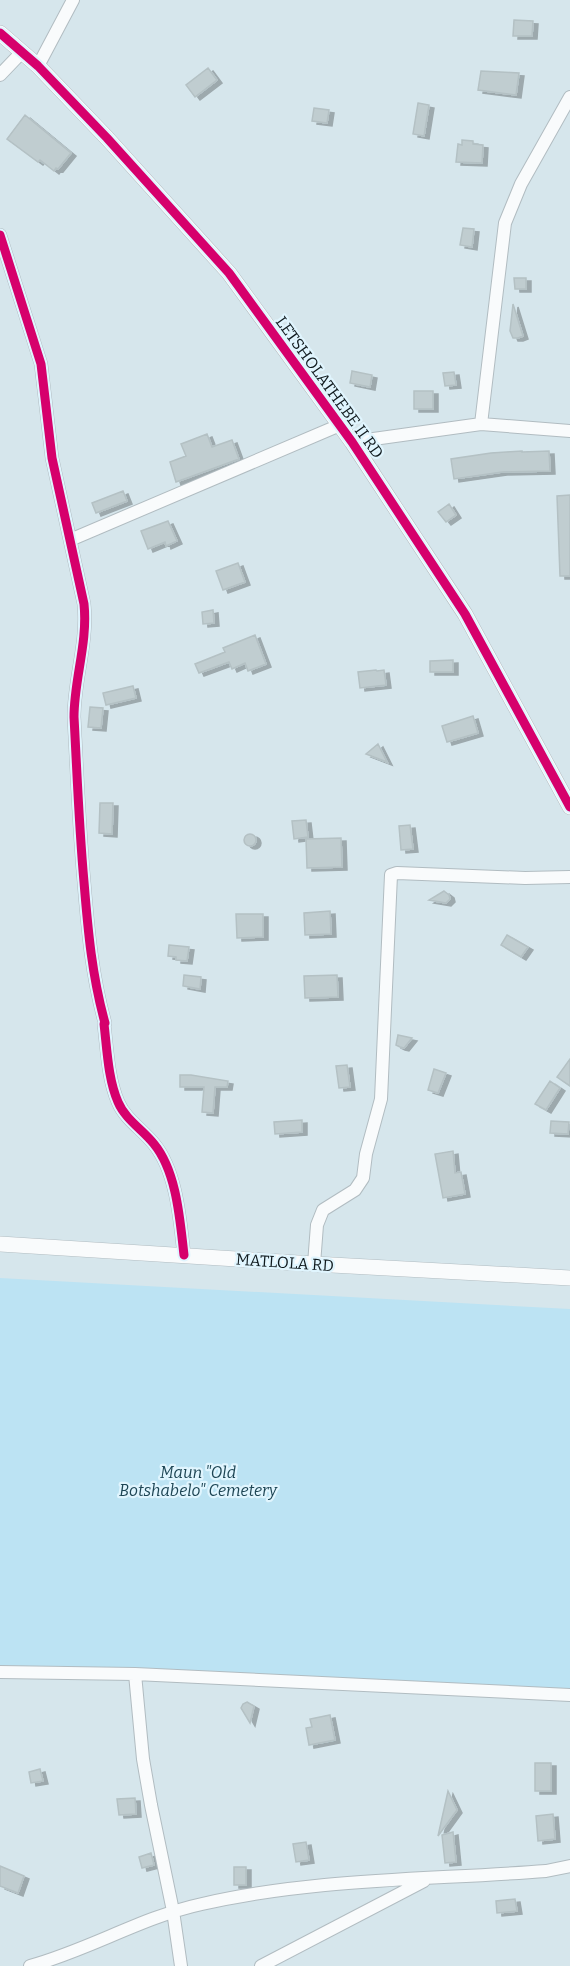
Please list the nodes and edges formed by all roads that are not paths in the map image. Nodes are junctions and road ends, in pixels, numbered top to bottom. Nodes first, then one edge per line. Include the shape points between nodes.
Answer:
1 (73, 0) edge
2 (0, 33) edge
3 (21, 52) junction
4 (38, 66) junction
5 (0, 75) edge
6 (570, 97) edge
7 (0, 235) edge
8 (481, 424) junction
9 (340, 426) junction
10 (570, 431) edge
11 (352, 442) junction
12 (70, 540) junction
13 (565, 785) edge
14 (570, 807) edge
15 (570, 877) edge
16 (0, 1244) edge
17 (184, 1255) junction
18 (314, 1264) junction
19 (570, 1278) edge
20 (0, 1672) edge
21 (135, 1674) junction
22 (570, 1695) edge
23 (570, 1866) edge
24 (431, 1878) junction
25 (173, 1911) junction
26 (30, 1966) edge
27 (181, 1966) edge
28 (261, 1966) edge

1 - 4 street
2 - 3 street, LETSHOLATHEBE II RD
3 - 4 street, LETSHOLATHEBE II RD
3 - 5 street
4 - 9 street, LETSHOLATHEBE II RD via 229,273
6 - 8 street via 521,183 505,222
7 - 12 street via 41,364 52,458
8 - 10 street
8 - 11 street
9 - 11 street, LETSHOLATHEBE II RD
9 - 12 street
11 - 13 street, LETSHOLATHEBE II RD via 465,614
12 - 17 street via 86,625 74,717 93,978 118,1102 156,1145 163,1159 178,1202
13 - 14 street, LETSHOLATHEBE II RD
15 - 18 street via 391,875 381,1099 363,1178 355,1190 322,1210
16 - 17 street, MATLOLA RD
17 - 18 street, MATLOLA RD
18 - 19 street, MATLOLA RD
20 - 21 street
21 - 22 street
21 - 25 street via 143,1759
23 - 24 street
24 - 25 street via 269,1891
24 - 28 street
25 - 26 street
25 - 27 street

